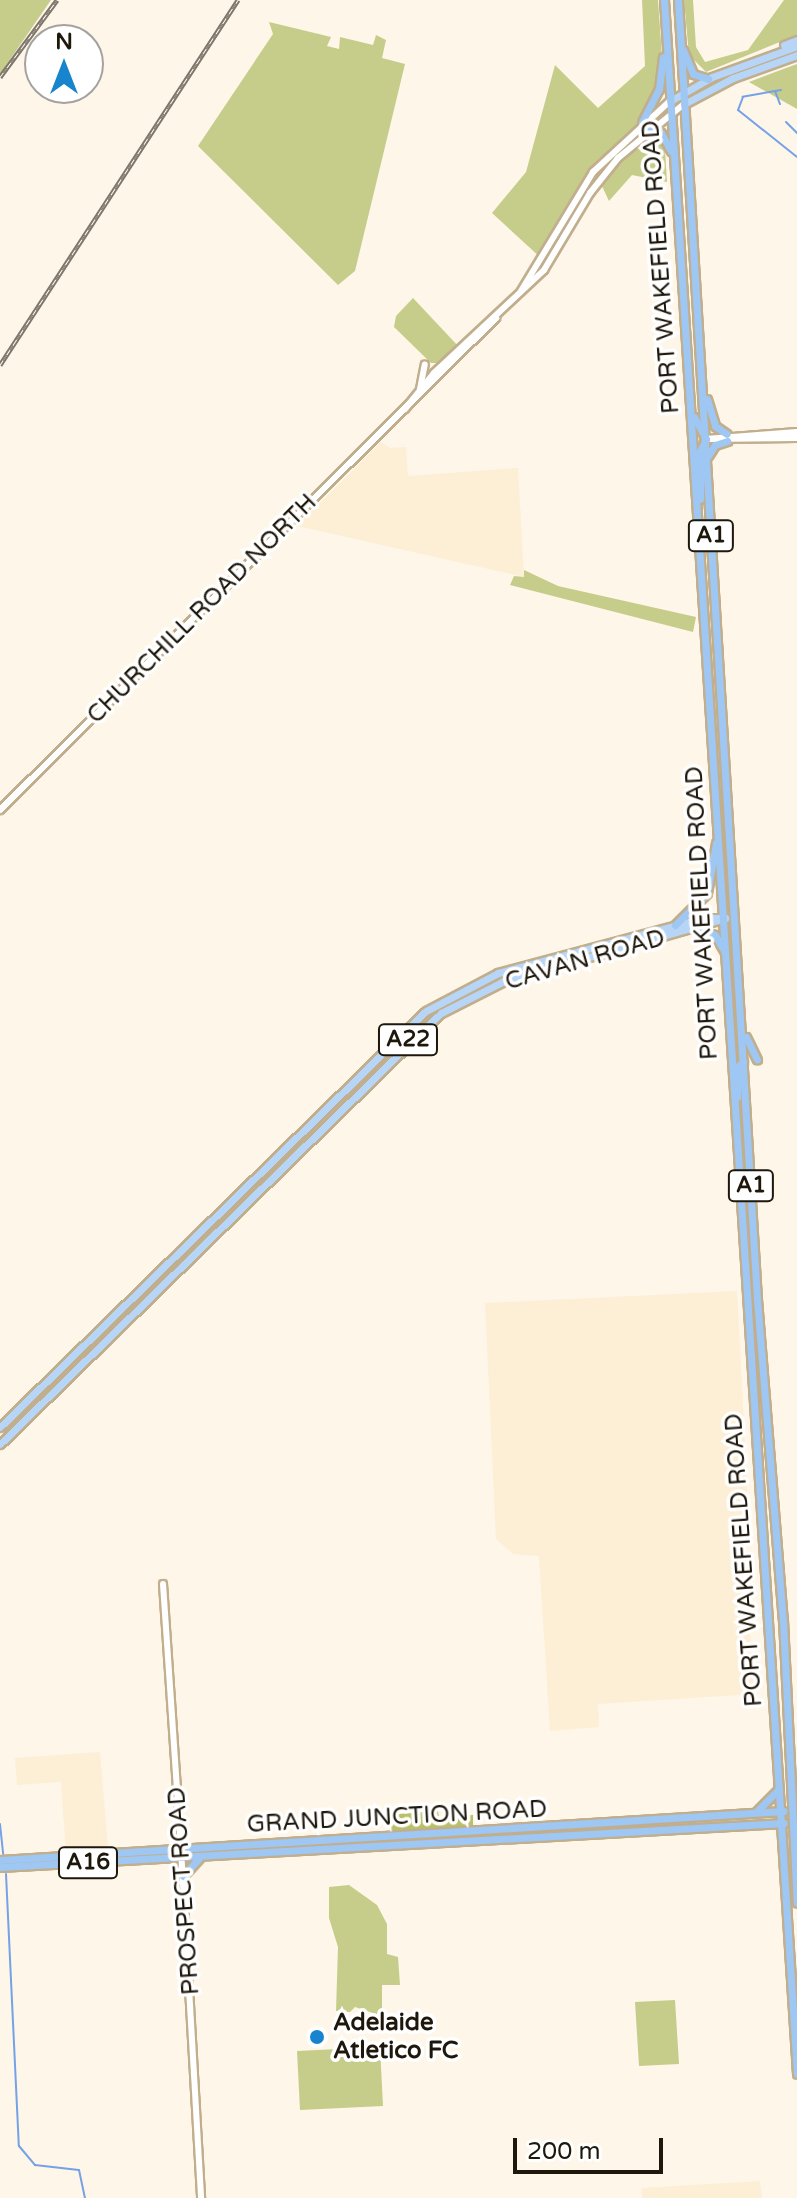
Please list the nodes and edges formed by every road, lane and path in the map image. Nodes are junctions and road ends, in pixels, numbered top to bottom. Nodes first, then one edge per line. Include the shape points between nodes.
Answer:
1 (664, 0) edge
2 (678, 0) edge
3 (665, 26) junction
4 (797, 43) edge
5 (680, 44) junction
6 (795, 56) edge
7 (708, 79) junction
8 (683, 92) junction
9 (670, 101) junction
10 (684, 104) junction
11 (670, 112) junction
12 (645, 126) junction
13 (673, 156) junction
14 (585, 184) junction
15 (590, 193) junction
16 (691, 233) junction
17 (678, 250) junction
18 (695, 294) junction
19 (517, 298) junction
20 (682, 311) junction
21 (496, 318) junction
22 (425, 364) dead end
23 (701, 374) junction
24 (420, 389) junction
25 (689, 398) junction
26 (405, 409) junction
27 (797, 435) edge
28 (727, 438) junction
29 (706, 439) junction
30 (708, 459) junction
31 (698, 526) junction
32 (720, 696) junction
33 (711, 722) junction
34 (718, 803) junction
35 (0, 810) edge
36 (731, 879) junction
37 (725, 918) junction
38 (675, 925) junction
39 (695, 929) junction
40 (726, 954) junction
41 (739, 971) junction
42 (743, 1023) junction
43 (757, 1060) dead end
44 (369, 1061) junction
45 (743, 1062) junction
46 (378, 1070) junction
47 (733, 1106) junction
48 (317, 1113) junction
49 (315, 1131) junction
50 (755, 1262) junction
51 (743, 1285) junction
52 (757, 1299) junction
53 (0, 1427) edge
54 (0, 1444) edge
55 (760, 1481) junction
56 (774, 1481) junction
57 (163, 1584) dead end
58 (786, 1670) junction
59 (773, 1671) junction
60 (794, 1774) edge
61 (779, 1788) junction
62 (795, 1797) edge
63 (782, 1812) junction
64 (752, 1813) junction
65 (795, 1817) edge
66 (783, 1823) junction
67 (620, 1824) junction
68 (621, 1834) junction
69 (458, 1838) junction
70 (318, 1848) junction
71 (181, 1853) junction
72 (205, 1856) junction
73 (0, 1860) edge
74 (0, 1867) edge
75 (183, 1876) junction
76 (797, 1903) edge
77 (795, 1990) edge
78 (797, 2073) edge
79 (201, 2198) edge

1 - 3 highway, PORT WAKEFIELD ROAD / A1
2 - 5 highway, PORT WAKEFIELD ROAD / A1
3 - 9 highway, PORT WAKEFIELD ROAD / A1
3 - 12 highway via 661,82
4 - 7 main road
5 - 7 highway via 693,74
5 - 8 highway, PORT WAKEFIELD ROAD / A1
6 - 10 main road
7 - 8 main road
8 - 9 main road
8 - 10 highway, PORT WAKEFIELD ROAD / A1
9 - 11 highway, PORT WAKEFIELD ROAD / A1
9 - 12 street, CHURCHILL ROAD NORTH
10 - 11 street, CHURCHILL ROAD NORTH
10 - 16 highway, PORT WAKEFIELD ROAD / A1
11 - 12 street, CHURCHILL ROAD NORTH
11 - 13 highway, PORT WAKEFIELD ROAD / A1
12 - 13 highway via 661,133
12 - 14 street, CHURCHILL ROAD NORTH
12 - 15 street, CHURCHILL ROAD NORTH
13 - 17 highway, PORT WAKEFIELD ROAD / A1
14 - 15 street
14 - 19 street, CHURCHILL ROAD NORTH
15 - 19 street, CHURCHILL ROAD NORTH via 544,270
16 - 17 highway
16 - 18 highway, PORT WAKEFIELD ROAD / A1
17 - 20 highway, PORT WAKEFIELD ROAD / A1
18 - 20 highway via 691,310
18 - 23 highway, PORT WAKEFIELD ROAD / A1
19 - 21 street, CHURCHILL ROAD NORTH
20 - 25 highway, PORT WAKEFIELD ROAD / A1
21 - 24 street, CHURCHILL ROAD NORTH
21 - 26 street, CHURCHILL ROAD NORTH
22 - 24 street
23 - 28 highway via 712,420
23 - 29 highway, PORT WAKEFIELD ROAD / A1
24 - 26 street, CHURCHILL ROAD NORTH
25 - 29 highway
25 - 31 highway, PORT WAKEFIELD ROAD / A1
26 - 35 street, CHURCHILL ROAD NORTH
27 - 28 street
28 - 29 street
28 - 30 highway via 715,445
29 - 30 highway, PORT WAKEFIELD ROAD / A1
29 - 31 highway via 700,451
30 - 32 highway, PORT WAKEFIELD ROAD / A1
31 - 33 highway, PORT WAKEFIELD ROAD / A1
32 - 33 highway
32 - 36 highway, PORT WAKEFIELD ROAD / A1
33 - 34 highway, PORT WAKEFIELD ROAD / A1
34 - 37 highway, PORT WAKEFIELD ROAD / A1
34 - 38 highway via 711,885 697,908
36 - 37 highway
36 - 41 highway, PORT WAKEFIELD ROAD / A1
37 - 38 main road, CAVAN ROAD
37 - 39 main road, CAVAN ROAD / A22
37 - 40 highway, PORT WAKEFIELD ROAD / A1
37 - 41 highway
38 - 44 main road, CAVAN ROAD / A22 via 482,979 412,1021
39 - 40 highway via 715,935
39 - 46 main road, CAVAN ROAD / A22 via 486,988 430,1021
40 - 47 highway, PORT WAKEFIELD ROAD / A1
41 - 42 highway, PORT WAKEFIELD ROAD / A1
42 - 43 highway
42 - 45 highway, PORT WAKEFIELD ROAD / A1
44 - 46 main road
44 - 48 main road, CAVAN ROAD / A22
45 - 47 highway via 737,1067
45 - 50 highway, PORT WAKEFIELD ROAD / A1
46 - 49 main road, CAVAN ROAD / A22
47 - 51 highway, PORT WAKEFIELD ROAD / A1
48 - 49 main road
48 - 53 main road, CAVAN ROAD / A22
49 - 54 main road, CAVAN ROAD / A22
50 - 51 highway
50 - 52 highway, PORT WAKEFIELD ROAD / A1
51 - 52 highway
51 - 55 highway, PORT WAKEFIELD ROAD / A1
52 - 56 highway, PORT WAKEFIELD ROAD / A1
55 - 56 highway
55 - 59 highway, PORT WAKEFIELD ROAD / A1
56 - 58 highway, PORT WAKEFIELD ROAD / A1
57 - 71 street, PROSPECT ROAD
58 - 59 highway
58 - 60 highway, PORT WAKEFIELD ROAD / A1
59 - 61 highway, PORT WAKEFIELD ROAD / A1
60 - 62 highway, PORT WAKEFIELD ROAD / A1
61 - 63 highway, PORT WAKEFIELD ROAD / A1
61 - 64 highway via 767,1805
62 - 63 highway
62 - 65 highway, PORT WAKEFIELD ROAD / A1
63 - 64 highway, GRAND JUNCTION ROAD / A16
63 - 65 highway, GRAND JUNCTION ROAD / A16
63 - 66 highway, PORT WAKEFIELD ROAD / A1
64 - 67 highway, GRAND JUNCTION ROAD / A16
65 - 66 highway, GRAND JUNCTION ROAD / A16
65 - 76 highway, A1
66 - 68 highway, GRAND JUNCTION ROAD / A16
66 - 77 highway, A1
67 - 68 highway
67 - 69 highway, GRAND JUNCTION ROAD / A16
68 - 69 highway, GRAND JUNCTION ROAD / A16
69 - 70 highway, GRAND JUNCTION ROAD / A16
70 - 71 highway, GRAND JUNCTION ROAD / A16
70 - 72 highway, GRAND JUNCTION ROAD / A16
71 - 72 highway, GRAND JUNCTION ROAD / A16
71 - 73 highway, GRAND JUNCTION ROAD / A16
71 - 74 highway, GRAND JUNCTION ROAD / A16
71 - 75 street, PROSPECT ROAD
72 - 75 highway via 193,1861
75 - 79 street, PROSPECT ROAD
77 - 78 highway, A1

